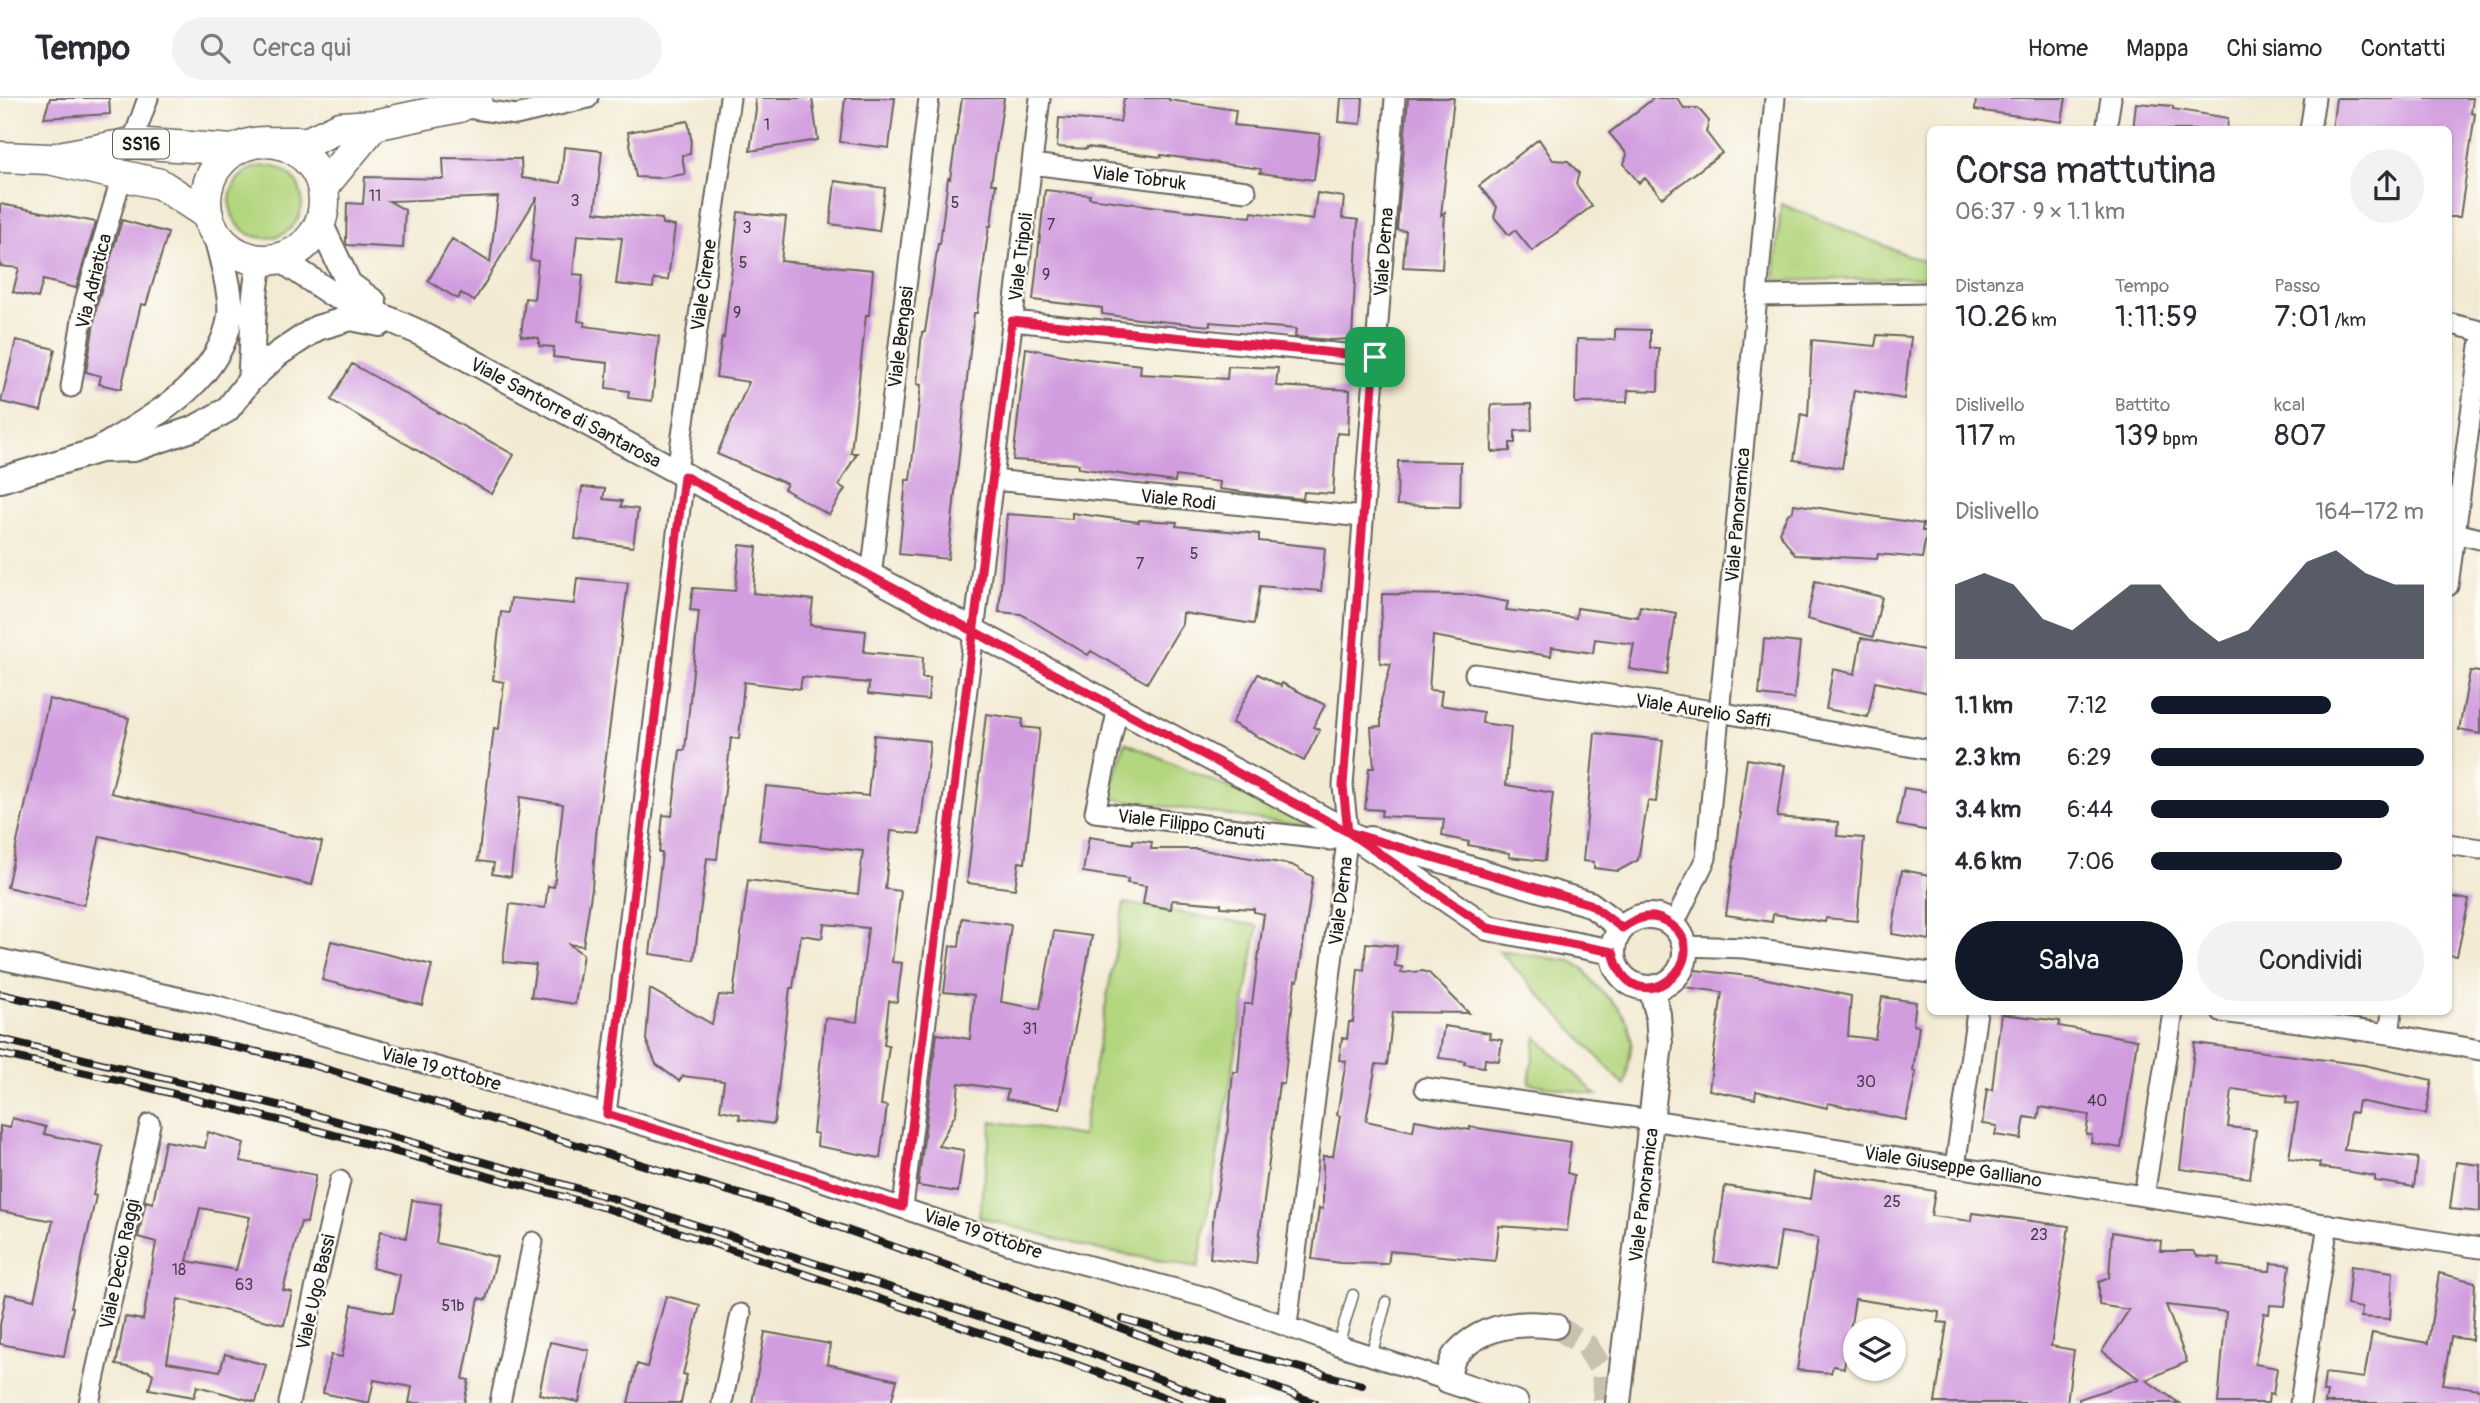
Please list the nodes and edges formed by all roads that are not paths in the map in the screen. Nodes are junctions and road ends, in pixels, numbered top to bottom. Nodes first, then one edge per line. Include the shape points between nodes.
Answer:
1 (148, 98) edge
2 (588, 98) edge
3 (730, 98) edge
4 (929, 98) edge
5 (1040, 98) edge
6 (1395, 98) edge
7 (1775, 98) edge
8 (2111, 98) edge
9 (2315, 98) edge
10 (468, 103) edge
11 (374, 125) junction
12 (2107, 126) edge
13 (2311, 126) edge
14 (270, 142) junction
15 (132, 143) junction
16 (234, 150) junction
17 (0, 157) edge
18 (49, 159) junction
19 (1032, 163) junction
20 (122, 176) junction
21 (323, 187) junction
22 (1246, 191) dead end
23 (211, 223) junction
24 (320, 223) junction
25 (270, 259) junction
26 (1927, 293) edge
27 (1757, 296) junction
28 (1012, 321) junction
29 (2452, 324) edge
30 (412, 329) junction
31 (2480, 331) edge
32 (2480, 346) edge
33 (1375, 357) junction
34 (250, 380) junction
35 (71, 387) dead end
36 (100, 450) junction
37 (681, 474) junction
38 (0, 480) edge
39 (993, 480) junction
40 (1363, 517) junction
41 (2455, 533) junction
42 (2480, 539) edge
43 (2452, 556) edge
44 (871, 576) junction
45 (974, 631) junction
46 (1475, 674) dead end
47 (1118, 708) junction
48 (1719, 712) junction
49 (1927, 749) edge
50 (1348, 832) junction
51 (2452, 845) edge
52 (2480, 849) edge
53 (1622, 928) junction
54 (1679, 936) junction
55 (1613, 952) junction
56 (0, 959) edge
57 (1927, 973) edge
58 (1651, 988) junction
59 (1978, 1015) edge
60 (2172, 1015) edge
61 (2245, 1015) edge
62 (2392, 1015) edge
63 (2389, 1034) junction
64 (2480, 1050) edge
65 (1425, 1088) dead end
66 (607, 1114) junction
67 (1651, 1120) junction
68 (150, 1124) dead end
69 (1955, 1167) junction
70 (340, 1181) dead end
71 (2144, 1196) junction
72 (902, 1207) junction
73 (2328, 1224) junction
74 (533, 1242) dead end
75 (2480, 1248) edge
76 (1353, 1295) dead end
77 (1386, 1302) dead end
78 (741, 1314) dead end
79 (1287, 1325) junction
80 (1555, 1326) tunnel mouth
81 (1338, 1345) junction
82 (1371, 1356) junction
83 (1447, 1380) junction
84 (89, 1403) edge
85 (289, 1403) edge
86 (500, 1403) edge
87 (722, 1403) edge
88 (1516, 1403) edge
89 (1618, 1403) edge
90 (2300, 1403) edge

1 - 15 street
2 - 10 street via 516,115
3 - 37 street, Viale Cirene
4 - 44 street, Viale Bengasi
5 - 19 street, Viale Tripoli
6 - 33 street, Viale Derna
7 - 27 street, Viale Panoramica
8 - 12 street
9 - 13 street
10 - 11 main road
11 - 14 main road via 340,127 308,142
11 - 21 main road
14 - 16 main road
14 - 21 main road via 304,155
15 - 16 main road, SS16
15 - 18 main road, SS16
16 - 23 main road via 211,178 206,196
17 - 18 main road, SS16
18 - 20 main road, SS16
19 - 22 street, Viale Tobruk
19 - 28 street, Viale Tripoli
20 - 23 main road, SS16 via 160,184
20 - 35 street, Via Adriatica via 85,302
21 - 24 main road
23 - 25 main road via 227,246 243,255
23 - 36 street via 231,314 220,351 191,386
24 - 25 main road via 297,251
24 - 30 street, Viale Santorre di Santarosa via 349,284
25 - 30 street, Viale Santorre di Santarosa via 332,294
25 - 34 street via 256,282
26 - 27 street
27 - 48 street, Viale Panoramica
28 - 33 street
28 - 39 street, Viale Tripoli
29 - 31 street
30 - 34 street via 351,318 317,328
30 - 37 street, Viale Santorre di Santarosa
32 - 41 street
33 - 40 street, Viale Derna
34 - 36 street via 227,410 209,422 134,449
36 - 38 street
37 - 44 street, Viale Santorre di Santarosa
37 - 66 street, Viale Cirene
39 - 40 street, Viale Rodi
39 - 45 street, Viale Tripoli
40 - 50 street, Viale Derna via 1343,786
41 - 42 street
41 - 43 street
44 - 45 street, Viale Santorre di Santarosa
45 - 47 street, Viale Santorre di Santarosa
45 - 72 street, Viale Tripoli
46 - 48 street, Viale Aurelio Saffi
47 - 50 street, Viale Santorre di Santarosa
47 - 50 street, Viale Filippo Canuti via 1095,812 1331,840
48 - 49 street, Viale Aurelio Saffi
48 - 54 street, Viale Panoramica via 1706,858
50 - 53 street, Viale Santorre di Santarosa via 1590,904
50 - 55 street, Viale Santorre di Santarosa via 1488,928
50 - 79 street, Viale Derna
51 - 52 street
53 - 54 street via 1647,916 1662,918
53 - 55 street
54 - 57 street
54 - 58 street via 1682,965 1677,975
55 - 58 street via 1623,977
56 - 66 street, Viale 19 ottobre via 214,1005
58 - 67 street, Viale Panoramica via 1660,1044
59 - 69 street
60 - 71 street
61 - 63 street
62 - 63 street
63 - 64 street
65 - 67 street, Viale Giuseppe Galliano
66 - 72 street, Viale 19 ottobre
67 - 69 street, Viale Giuseppe Galliano
67 - 89 street, Viale Panoramica
68 - 84 street, Viale Decio Raggi
69 - 71 street, Viale Giuseppe Galliano
70 - 85 street, Viale Ugo Bassi
71 - 73 street, Viale Giuseppe Galliano
72 - 79 street, Viale 19 ottobre via 1012,1245 1209,1298
73 - 75 street, Viale Giuseppe Galliano
73 - 90 street
74 - 86 street
76 - 81 lane
77 - 82 lane
78 - 87 street
79 - 81 street, Viale 19 ottobre
80 - 83 street via 1528,1323 1479,1335 1455,1356
81 - 82 street, Viale 19 ottobre
82 - 83 street, Viale 19 ottobre
83 - 88 street, Viale 19 ottobre

